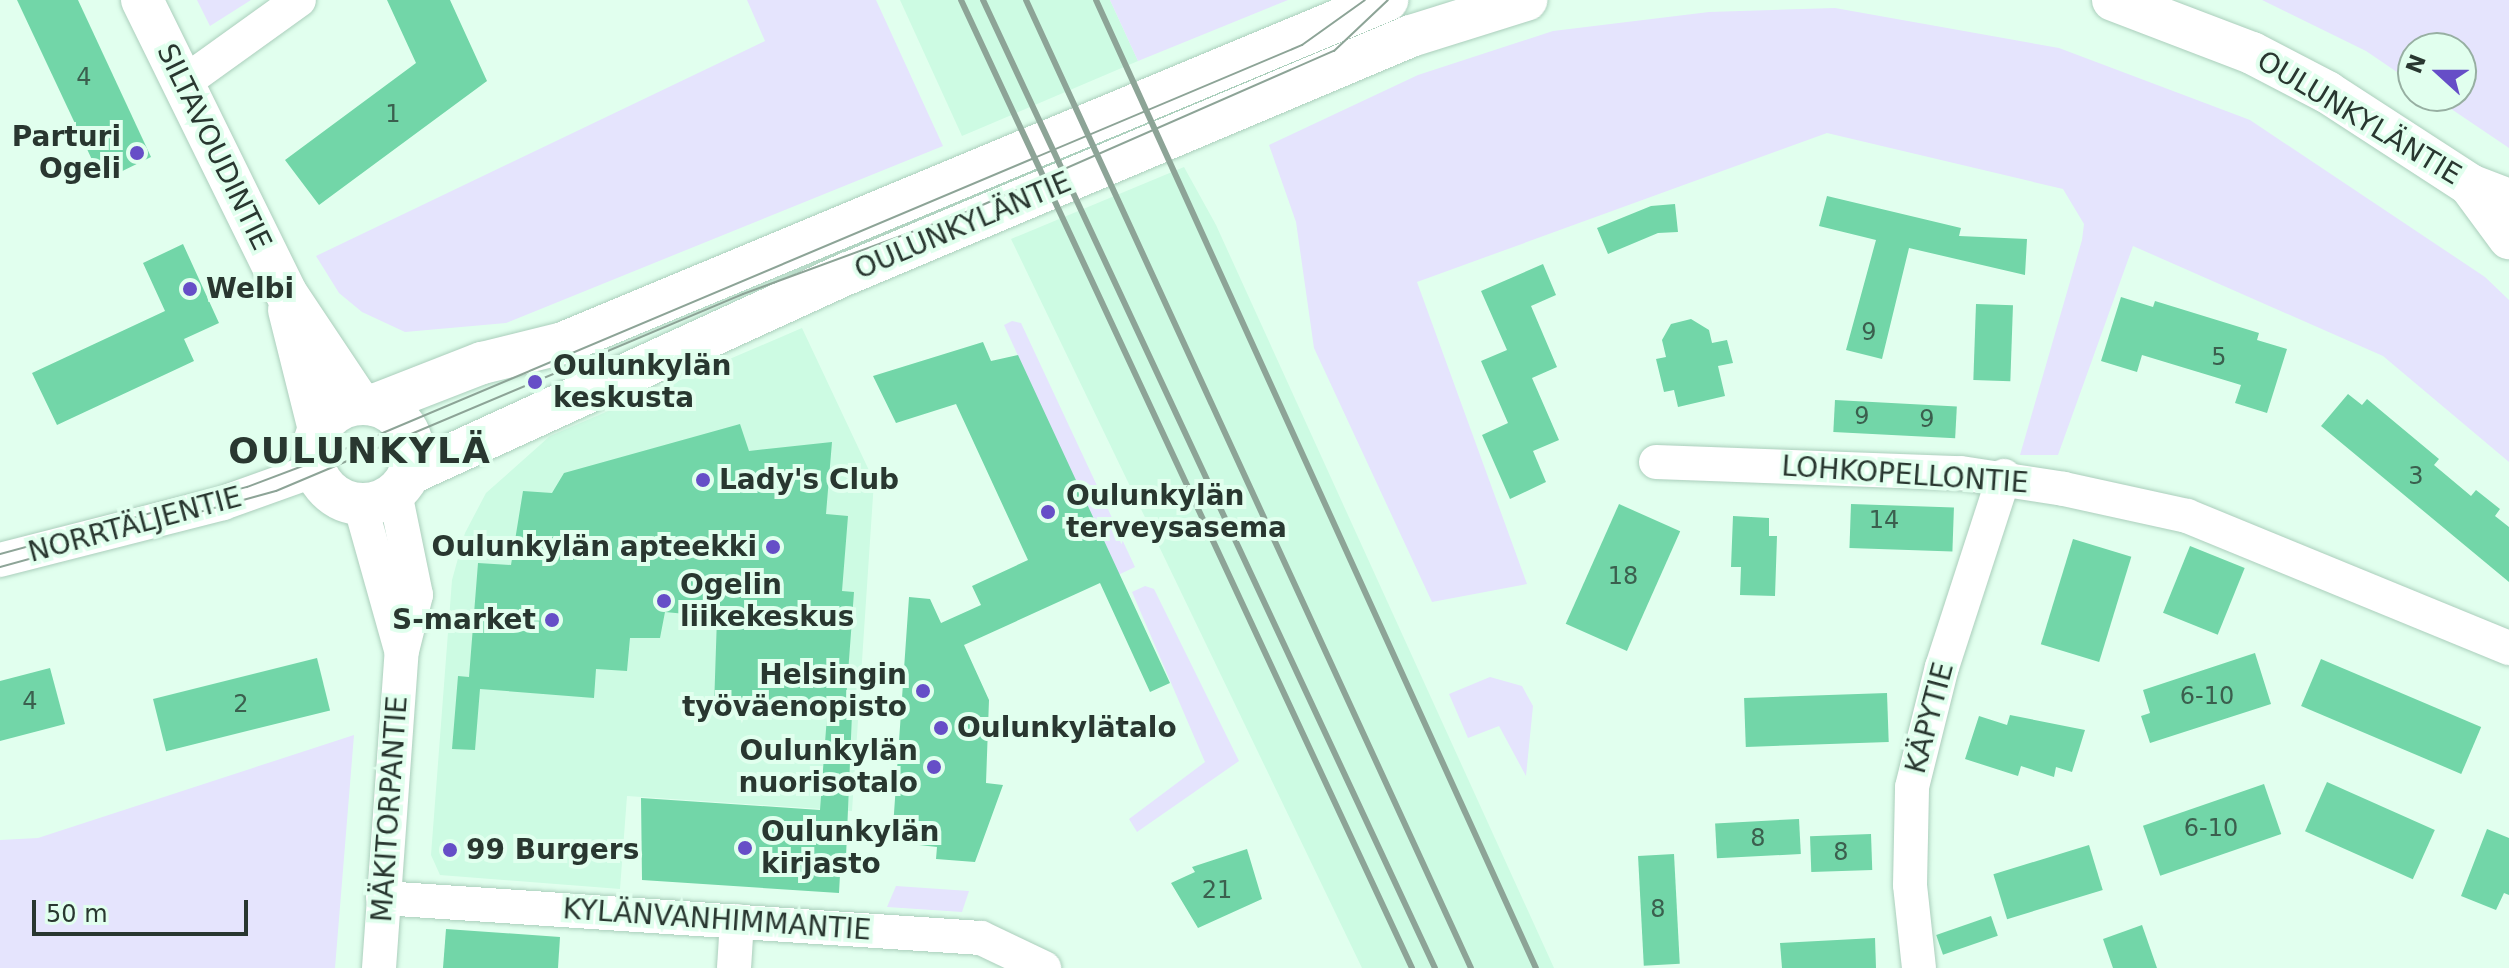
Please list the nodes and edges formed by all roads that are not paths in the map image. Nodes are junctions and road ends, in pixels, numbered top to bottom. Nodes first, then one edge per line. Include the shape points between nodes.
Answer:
1 (142, 0) edge
2 (299, 0) edge
3 (1387, 0) edge
4 (1526, 0) edge
5 (2113, 0) edge
6 (182, 84) junction
7 (2470, 185) junction
8 (2509, 200) edge
9 (2509, 238) edge
10 (286, 293) junction
11 (367, 404) junction
12 (319, 429) junction
13 (1656, 462) dead end
14 (315, 470) junction
15 (2004, 476) junction
16 (388, 491) junction
17 (0, 560) edge
18 (2509, 648) edge
19 (383, 898) junction
20 (737, 921) junction
21 (379, 968) edge
22 (734, 968) edge
23 (1044, 968) edge
24 (1919, 968) edge

1 - 6 main road, SILTAVOUDINTIE
2 - 6 street
3 - 11 main road, OULUNKYLÄNTIE via 563,343 463,369
4 - 16 main road, OULUNKYLÄNTIE via 1411,36 849,273
5 - 7 main road, OULUNKYLÄNTIE via 2252,53 2327,92
6 - 10 main road, SILTAVOUDINTIE
7 - 8 main road, OULUNKYLÄNTIE
7 - 9 main road, OULUNKYLÄNTIE
10 - 11 main road, SILTAVOUDINTIE
10 - 12 main road, SILTAVOUDINTIE
11 - 12 main road via 336,411
11 - 16 main road via 408,431
12 - 14 main road
13 - 15 street, LOHKOPELLONTIE
14 - 16 main road via 328,490
14 - 17 street, NORRTÄLJENTIE via 223,503
15 - 18 street, LOHKOPELLONTIE via 2187,516
15 - 24 street, KÄPYTIE via 1942,667 1912,787 1910,885
16 - 19 street, MÄKITORPANTIE via 402,651
19 - 20 street, KYLÄNVANHIMMANTIE
19 - 21 street, MÄKITORPANTIE
20 - 22 street
20 - 23 street, KYLÄNVANHIMMANTIE via 981,938

